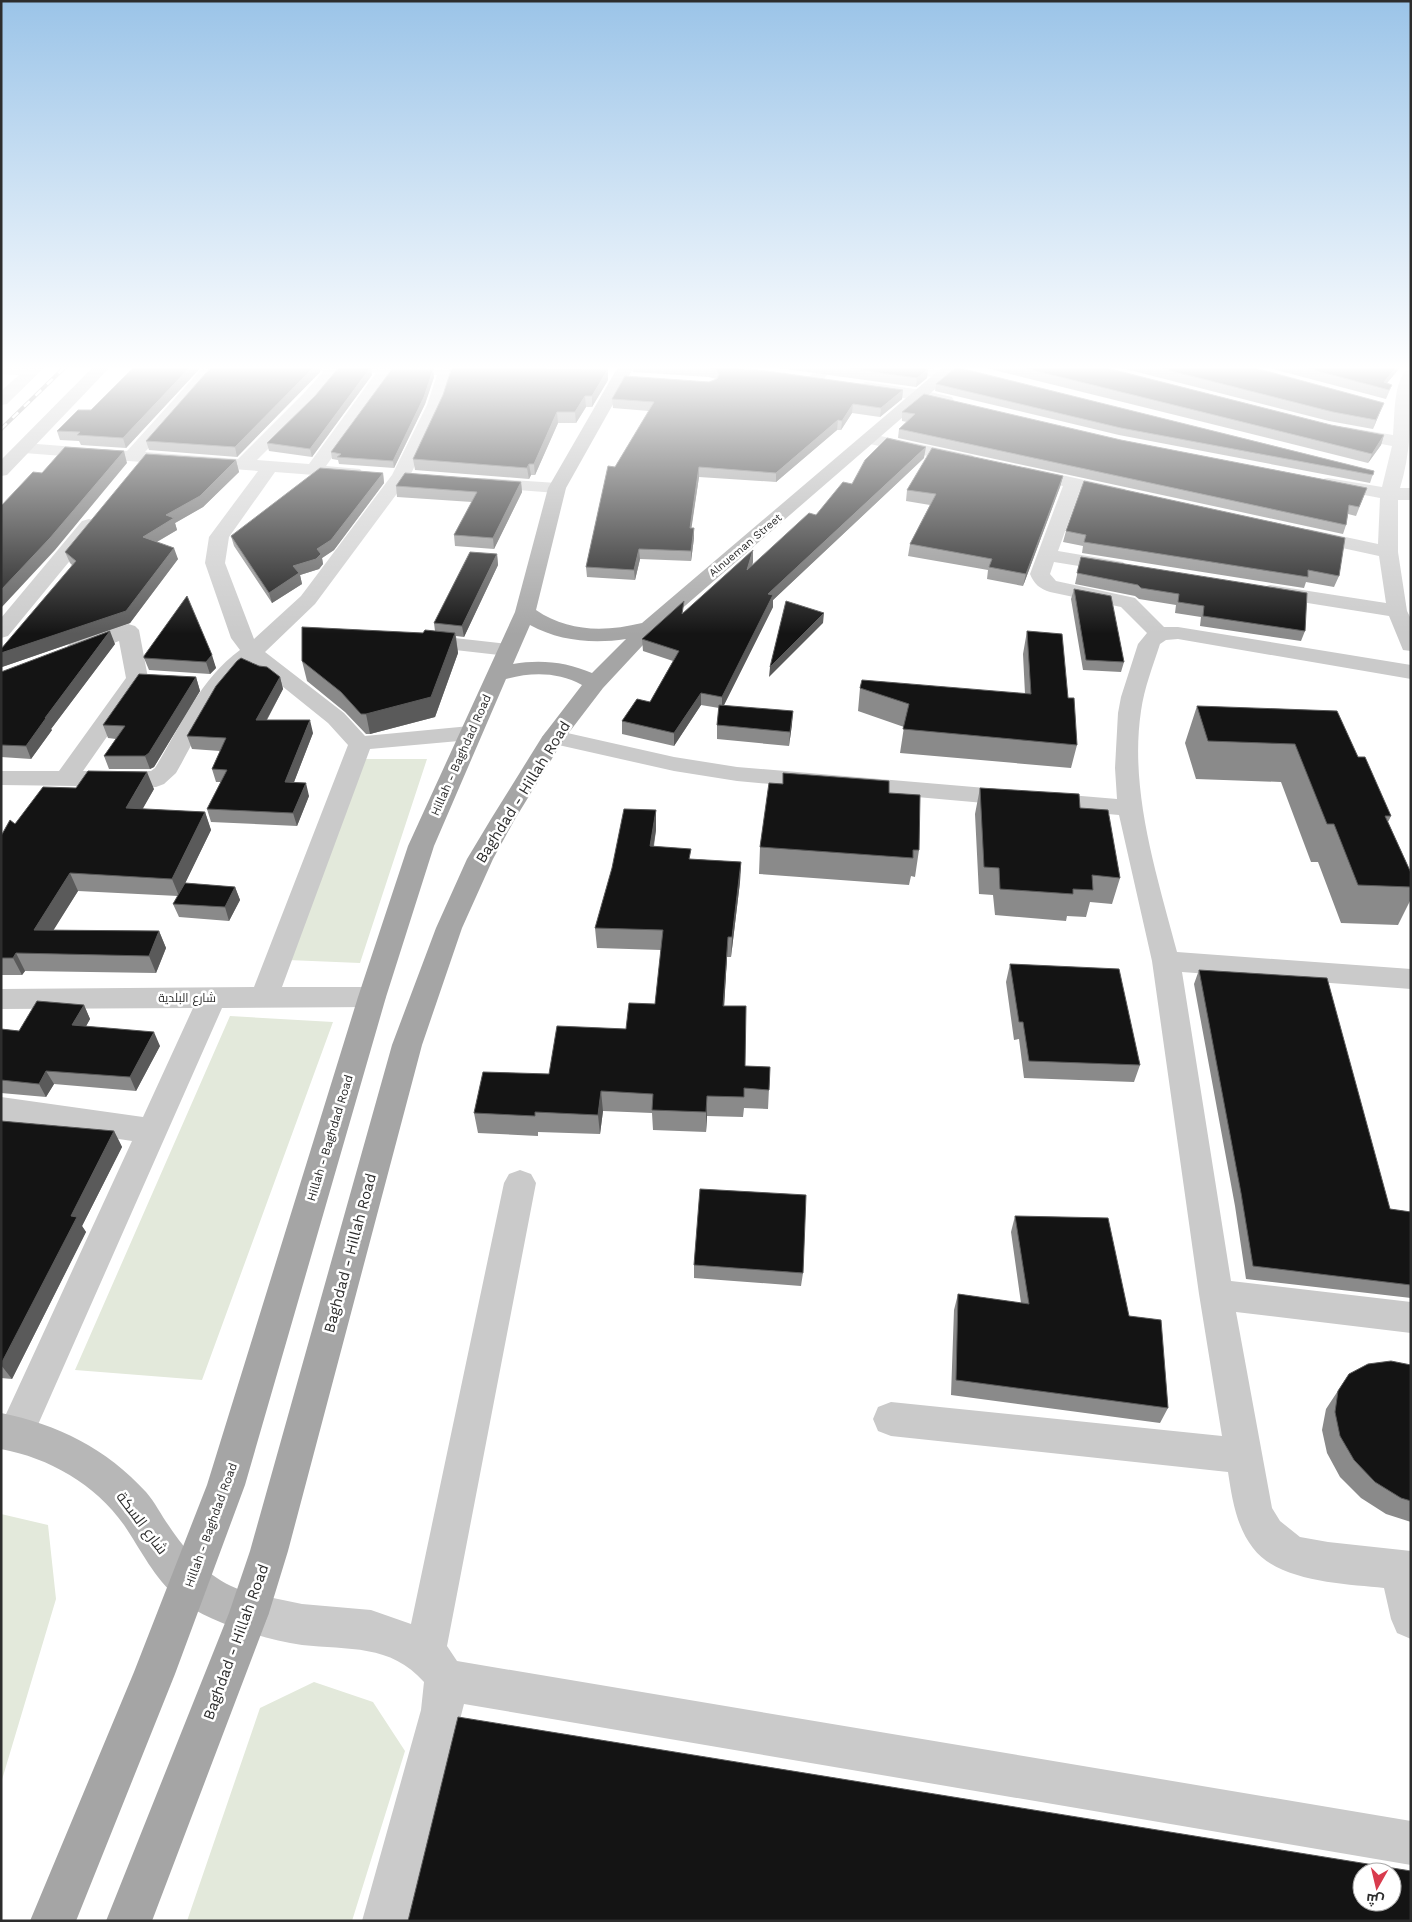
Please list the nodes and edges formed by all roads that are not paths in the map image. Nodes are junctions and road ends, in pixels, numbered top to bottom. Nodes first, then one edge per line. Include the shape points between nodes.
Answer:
1 (17, 455) edge
2 (78, 455) edge
3 (142, 455) edge
4 (252, 455) edge
5 (325, 455) edge
6 (406, 455) edge
7 (576, 455) edge
8 (851, 455) edge
9 (945, 455) edge
10 (1396, 455) edge
11 (136, 462) junction
12 (986, 464) edge
13 (242, 465) junction
14 (270, 467) junction
15 (1006, 468) edge
16 (314, 470) junction
17 (1, 471) edge
18 (393, 476) junction
19 (1312, 479) edge
20 (469, 481) edge
21 (1387, 481) junction
22 (1073, 483) junction
23 (557, 488) junction
24 (1411, 494) edge
25 (1140, 498) edge
26 (101, 510) edge
27 (1292, 531) edge
28 (1388, 552) junction
29 (1047, 555) junction
30 (1134, 569) edge
31 (1251, 588) edge
32 (1397, 611) junction
33 (525, 612) junction
34 (281, 626) junction
35 (648, 627) junction
36 (310, 629) edge
37 (1, 632) edge
38 (1160, 635) junction
39 (399, 638) edge
40 (1411, 645) edge
41 (508, 650) junction
42 (252, 652) junction
43 (56, 657) edge
44 (1411, 672) edge
45 (496, 675) junction
46 (190, 682) edge
47 (595, 683) junction
48 (217, 684) junction
49 (470, 733) junction
50 (554, 737) junction
51 (361, 743) junction
52 (1, 778) edge
53 (66, 778) junction
54 (1130, 808) junction
55 (1166, 961) junction
56 (1411, 979) edge
57 (372, 997) junction
58 (212, 998) junction
59 (264, 998) junction
60 (1, 999) edge
61 (1, 1109) edge
62 (151, 1130) junction
63 (520, 1183) dead end
64 (1216, 1294) junction
65 (1411, 1318) edge
66 (891, 1419) dead end
67 (9, 1432) edge
68 (1244, 1456) junction
69 (1406, 1571) edge
70 (190, 1584) junction
71 (249, 1613) junction
72 (1411, 1619) edge
73 (434, 1667) junction
74 (1411, 1843) edge
75 (53, 1921) edge
76 (129, 1921) edge
77 (385, 1921) edge

1 - 17 street
2 - 11 street
3 - 11 street
4 - 13 street
5 - 16 street
6 - 18 street
7 - 23 main road, Hillah - Baghdad Road
8 - 35 main road, Alnueman Street
9 - 12 street
10 - 21 street
11 - 13 street
13 - 14 street
14 - 16 street
14 - 42 street via 219,537 215,562 242,638
15 - 22 street
16 - 18 street
18 - 34 street via 308,600
19 - 21 street
20 - 23 street
21 - 24 street
21 - 28 street
22 - 25 street
22 - 29 street
23 - 33 main road, Hillah - Baghdad Road
26 - 37 street
27 - 28 street
28 - 32 street
29 - 30 street
29 - 38 street via 1040,574 1046,583 1128,602
31 - 32 street
32 - 40 street
33 - 35 main road via 547,626 578,634 615,634
33 - 41 main road, Hillah - Baghdad Road
34 - 36 street
34 - 42 street
35 - 47 main road, Baghdad - Hillah Road
38 - 44 street via 1178,633
38 - 54 street via 1149,644 1129,713 1127,768
39 - 41 street
41 - 45 main road, Hillah - Baghdad Road
42 - 48 street via 231,667
42 - 51 street via 336,718
43 - 53 street via 128,630 146,678
45 - 47 main road via 526,668 558,668
45 - 49 main road, Hillah - Baghdad Road
46 - 48 street
47 - 50 main road, Baghdad - Hillah Road
48 - 53 street via 164,774 156,779
49 - 51 street
49 - 57 main road, Hillah - Baghdad Road via 421,846
50 - 54 street via 674,764 737,774
50 - 71 main road, Baghdad - Hillah Road via 480,859 449,928 407,1045
51 - 59 street
52 - 53 street
54 - 55 street
55 - 56 street
55 - 64 street
57 - 59 street, شارع البلدية
57 - 70 main road, Hillah - Baghdad Road via 226,1485
58 - 59 street, شارع البلدية
58 - 60 street, شارع البلدية
58 - 62 street
61 - 62 street
62 - 67 street
63 - 73 street
64 - 65 street
64 - 68 street
66 - 68 street
67 - 70 street, شارع السكة via 61,1449 100,1473 132,1506 173,1566
68 - 69 street via 1257,1518 1269,1537 1286,1551 1300,1558
69 - 72 street
70 - 71 street, شارع السكة via 207,1596
70 - 75 main road, Hillah - Baghdad Road
71 - 73 street via 308,1625 384,1634 405,1642
71 - 76 main road, Baghdad - Hillah Road
73 - 74 street
73 - 77 street via 445,1695

